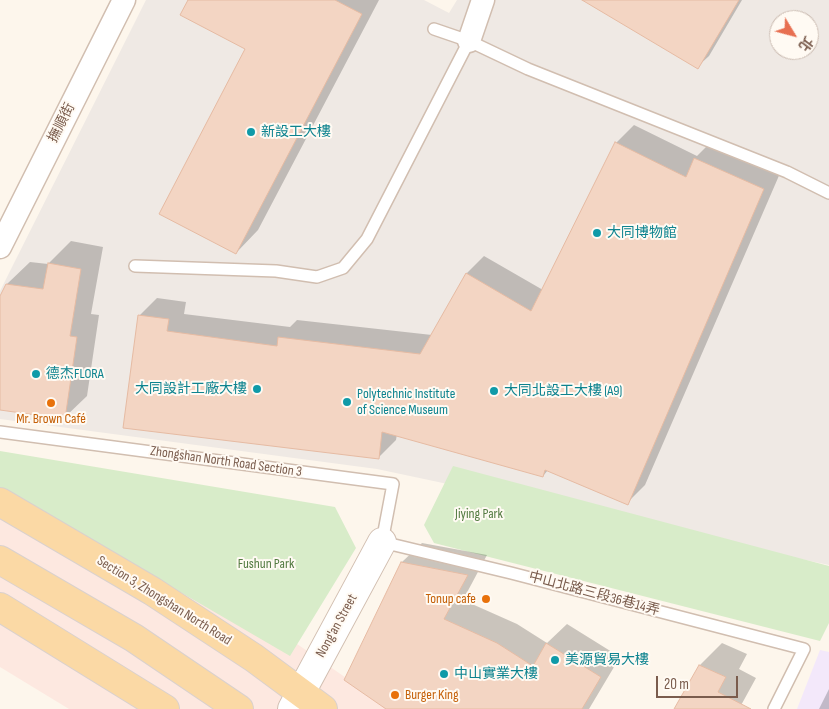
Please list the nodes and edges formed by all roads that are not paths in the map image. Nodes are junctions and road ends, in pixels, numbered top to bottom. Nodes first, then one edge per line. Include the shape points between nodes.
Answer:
1 (124, 0) edge
2 (483, 0) edge
3 (434, 29) dead end
4 (469, 41) junction
5 (829, 193) edge
6 (0, 247) edge
7 (135, 266) dead end
8 (0, 432) edge
9 (0, 502) edge
10 (382, 542) junction
11 (0, 560) edge
12 (0, 607) edge
13 (296, 701) edge
14 (165, 709) edge
15 (239, 709) edge
16 (323, 709) edge
17 (774, 709) edge

1 - 6 street, 撫順街
2 - 4 street
3 - 4 lane
4 - 5 lane via 528,69 787,172
4 - 7 lane via 367,239 343,268 317,276 276,271
8 - 10 lane, Zhongshan North Road Section 3 via 393,484
9 - 13 main road, Section 3, Zhongshan North Road via 152,591 254,658
10 - 13 street, Nong'an Street
10 - 17 lane, 中山北路三段36巷14弄 via 804,649
11 - 15 main road via 134,638
12 - 14 main road
13 - 16 main road, Section 3, Zhongshan North Road

